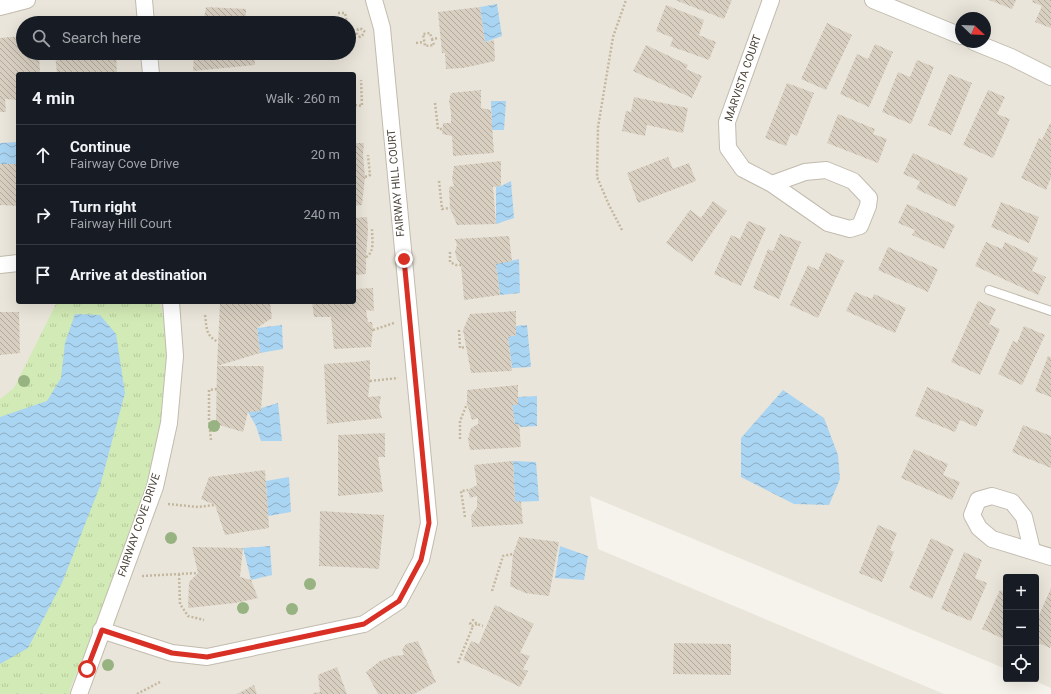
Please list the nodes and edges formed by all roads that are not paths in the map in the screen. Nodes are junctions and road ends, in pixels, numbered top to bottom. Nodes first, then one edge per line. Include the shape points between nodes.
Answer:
1 (27, 0) edge
2 (144, 0) edge
3 (374, 0) edge
4 (771, 0) edge
5 (873, 0) edge
6 (0, 7) edge
7 (145, 16) edge
8 (955, 34) edge
9 (989, 48) edge
10 (150, 60) edge
11 (151, 72) edge
12 (1051, 77) edge
13 (772, 184) junction
14 (16, 263) edge
15 (0, 265) edge
16 (989, 290) dead end
17 (171, 304) edge
18 (1051, 311) edge
19 (1032, 550) dead end
20 (1051, 557) edge
21 (102, 630) junction
22 (79, 694) edge

1 - 6 street
2 - 7 street
3 - 21 street, FAIRWAY HILL COURT via 382,28 429,523 421,560 399,601 364,624 207,657 172,653
4 - 13 street, MARVISTA COURT via 726,122 728,148 743,169
5 - 8 street
9 - 12 street
10 - 11 street
13 - 13 street, MARVISTA COURT via 805,172 826,170 854,181 869,198 868,206 860,226 850,229 828,223
14 - 15 street
16 - 18 lane
17 - 21 street, FAIRWAY COVE DRIVE via 175,356 169,423 155,487
19 - 20 street
21 - 22 street, FAIRWAY COVE DRIVE

